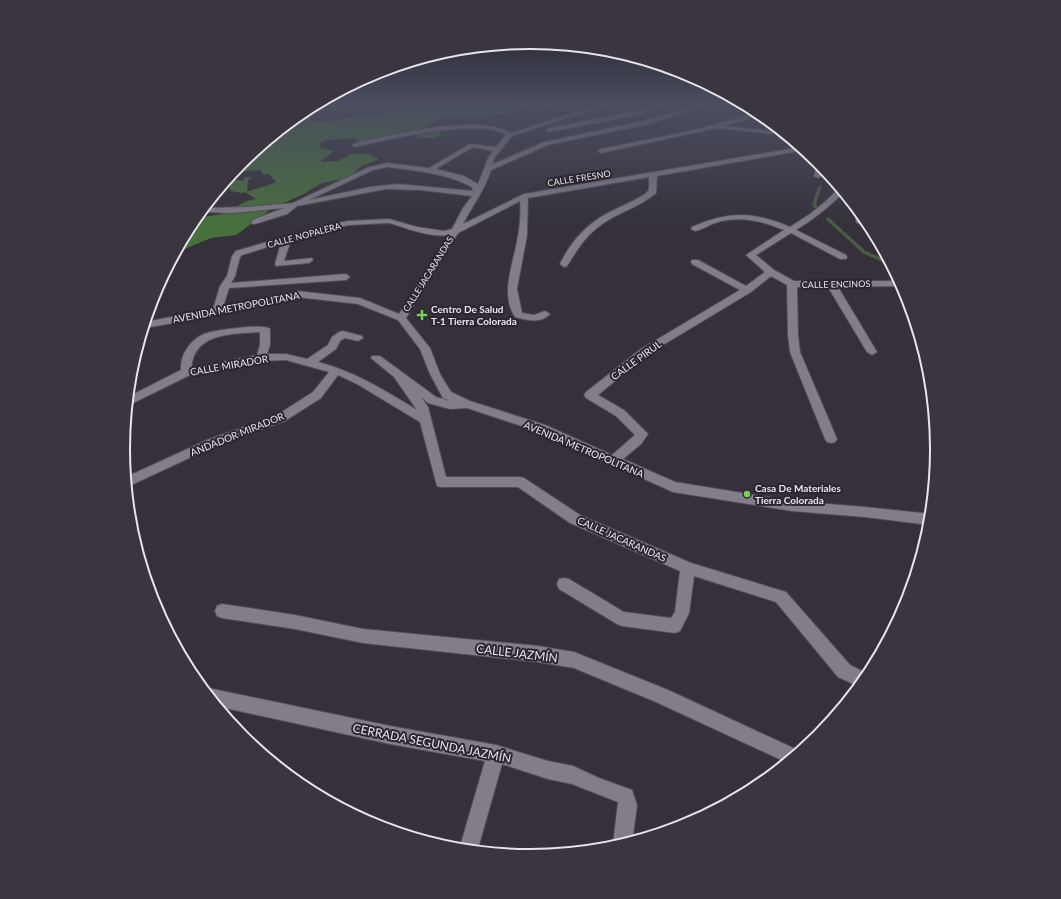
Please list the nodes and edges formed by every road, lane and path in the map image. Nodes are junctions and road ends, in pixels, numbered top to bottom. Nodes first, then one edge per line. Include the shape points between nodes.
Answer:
1 (503, 145) edge
2 (542, 145) edge
3 (631, 145) edge
4 (499, 150) junction
5 (797, 150) edge
6 (602, 151) dead end
7 (489, 168) junction
8 (430, 170) junction
9 (819, 171) edge
10 (653, 175) junction
11 (818, 176) dead end
12 (477, 194) junction
13 (838, 194) edge
14 (524, 196) junction
15 (297, 203) junction
16 (210, 210) edge
17 (255, 222) dead end
18 (695, 229) dead end
19 (790, 230) junction
20 (455, 231) junction
21 (287, 239) junction
22 (844, 257) dead end
23 (309, 260) dead end
24 (695, 262) dead end
25 (564, 264) dead end
26 (771, 272) junction
27 (346, 277) dead end
28 (318, 279) junction
29 (792, 284) junction
30 (896, 284) edge
31 (832, 285) junction
32 (225, 286) junction
33 (748, 290) junction
34 (309, 294) junction
35 (217, 311) junction
36 (545, 314) dead end
37 (401, 318) junction
38 (150, 324) edge
39 (358, 338) dead end
40 (872, 352) dead end
41 (261, 358) junction
42 (376, 358) dead end
43 (309, 362) junction
44 (336, 370) junction
45 (187, 372) junction
46 (398, 376) junction
47 (133, 400) edge
48 (466, 404) junction
49 (424, 420) junction
50 (831, 439) dead end
51 (614, 460) junction
52 (131, 480) edge
53 (925, 519) edge
54 (688, 568) junction
55 (564, 584) dead end
56 (222, 611) dead end
57 (859, 678) edge
58 (217, 698) edge
59 (496, 754) junction
60 (790, 755) edge
61 (623, 839) edge
62 (470, 845) edge

1 - 4 street, CALLE JACARANDAS
2 - 7 street
3 - 6 street
4 - 7 street, CALLE JACARANDAS via 491,158
4 - 8 street via 472,145
5 - 10 street, CALLE FRESNO
7 - 12 street, CALLE JACARANDAS
8 - 12 street via 461,178 476,186
8 - 15 street via 388,165 371,168
9 - 11 street
10 - 14 street, CALLE FRESNO
10 - 25 street via 653,192 596,224 577,241
12 - 15 street via 411,186 386,187
12 - 20 street, CALLE JACARANDAS
13 - 19 street, CALLE ENCINOS
14 - 20 street, CALLE JACARANDAS
14 - 36 street via 521,247 512,289 513,303 518,315 534,318
15 - 16 street via 231,211
15 - 17 street via 284,212
18 - 19 street via 716,220 741,217 760,218
19 - 22 street
19 - 26 street, CALLE ENCINOS via 750,253
20 - 21 street, CALLE NOPALERA via 444,233 416,229 389,221 348,223
20 - 37 street, CALLE JACARANDAS
21 - 23 street via 279,264
21 - 32 street, CALLE NOPALERA via 239,253
24 - 33 street
26 - 29 street, CALLE ENCINOS
26 - 33 street, CALLE PIRUL
27 - 28 street
28 - 32 street
28 - 34 street
29 - 31 street, CALLE ENCINOS
29 - 50 street via 796,352
30 - 31 street, CALLE ENCINOS
31 - 40 street
32 - 35 street, CALLE NOPALERA
33 - 51 street, CALLE PIRUL via 652,346 590,395 620,413 642,434 637,442
34 - 35 street, AVENIDA METROPOLITANA via 297,294
34 - 37 street, AVENIDA METROPOLITANA via 360,301
35 - 38 street, AVENIDA METROPOLITANA
37 - 48 street, AVENIDA METROPOLITANA via 425,348 447,395
39 - 43 street via 343,334 336,339 332,347
41 - 43 street, CALLE MIRADOR via 286,357
41 - 45 street, CALLE MIRADOR
41 - 45 street via 265,329 207,336 193,346 186,364
42 - 46 street
43 - 44 street, CALLE MIRADOR
44 - 49 street, CALLE MIRADOR via 360,381
44 - 52 street, ANDADOR MIRADOR via 317,395 281,418 211,443
45 - 47 street, CALLE MIRADOR
46 - 48 street via 432,400 450,405
46 - 49 street, CALLE JACARANDAS via 422,407
48 - 51 street, AVENIDA METROPOLITANA via 541,428
49 - 54 street, CALLE JACARANDAS via 441,482 520,482 575,519
51 - 53 street, AVENIDA METROPOLITANA via 673,486 792,506
54 - 55 street via 682,614 675,626 622,619
54 - 57 street, CALLE JACARANDAS via 781,596 844,671
56 - 60 street, CALLE JAZMÍN via 363,636 574,660 662,696
58 - 59 street, CERRADA SEGUNDA JAZMÍN via 390,735
59 - 61 street, CERRADA SEGUNDA JAZMÍN via 573,776 626,796 628,805
59 - 62 street

